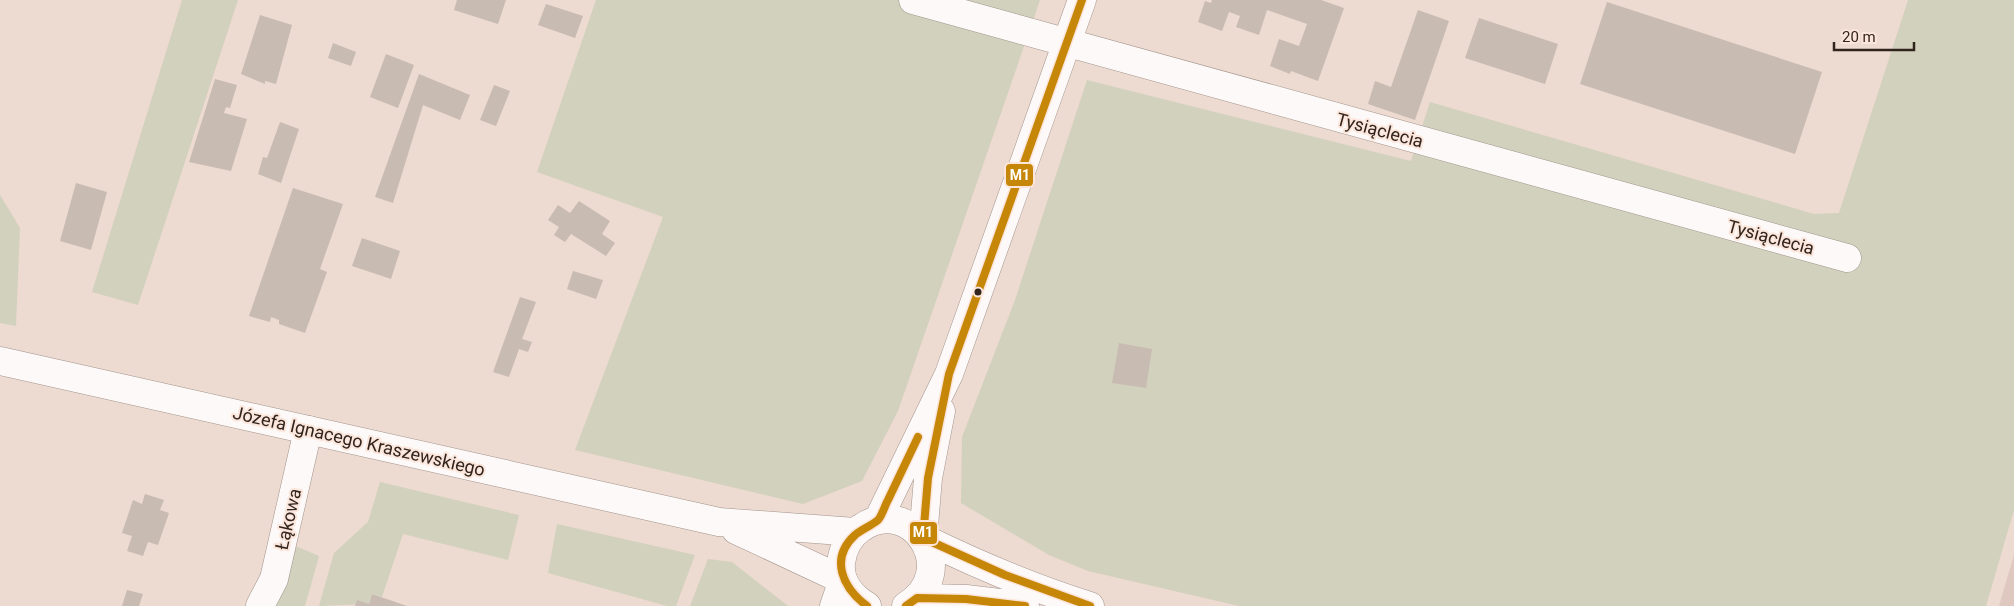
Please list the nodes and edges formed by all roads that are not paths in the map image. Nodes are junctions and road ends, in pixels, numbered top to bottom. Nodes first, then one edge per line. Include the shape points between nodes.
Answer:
1 (913, 0) edge
2 (1082, 0) edge
3 (1068, 44) junction
4 (1847, 258) dead end
5 (0, 361) edge
6 (949, 374) junction
7 (308, 430) junction
8 (719, 522) junction
9 (867, 526) junction
10 (923, 538) junction
11 (844, 580) junction
12 (912, 602) edge
13 (260, 606) edge
14 (834, 606) edge
15 (867, 606) edge
16 (1025, 606) edge
17 (1090, 606) edge

1 - 3 street, Tysiąclecia
2 - 3 street
3 - 4 street, Tysiąclecia
3 - 6 street
5 - 7 street, Józefa Ignacego Kraszewskiego
6 - 9 street
6 - 10 street via 928,478
7 - 8 street, Józefa Ignacego Kraszewskiego
7 - 13 street, Łąkowa via 274,579
8 - 9 street, Józefa Ignacego Kraszewskiego
8 - 11 street, Józefa Ignacego Kraszewskiego
9 - 10 street, Józefa Ignacego Kraszewskiego via 903,523
9 - 11 street via 847,543 842,555
10 - 12 street via 932,563 930,576
10 - 17 street via 1044,592
11 - 14 street
11 - 15 street via 850,592
12 - 16 street via 966,599

